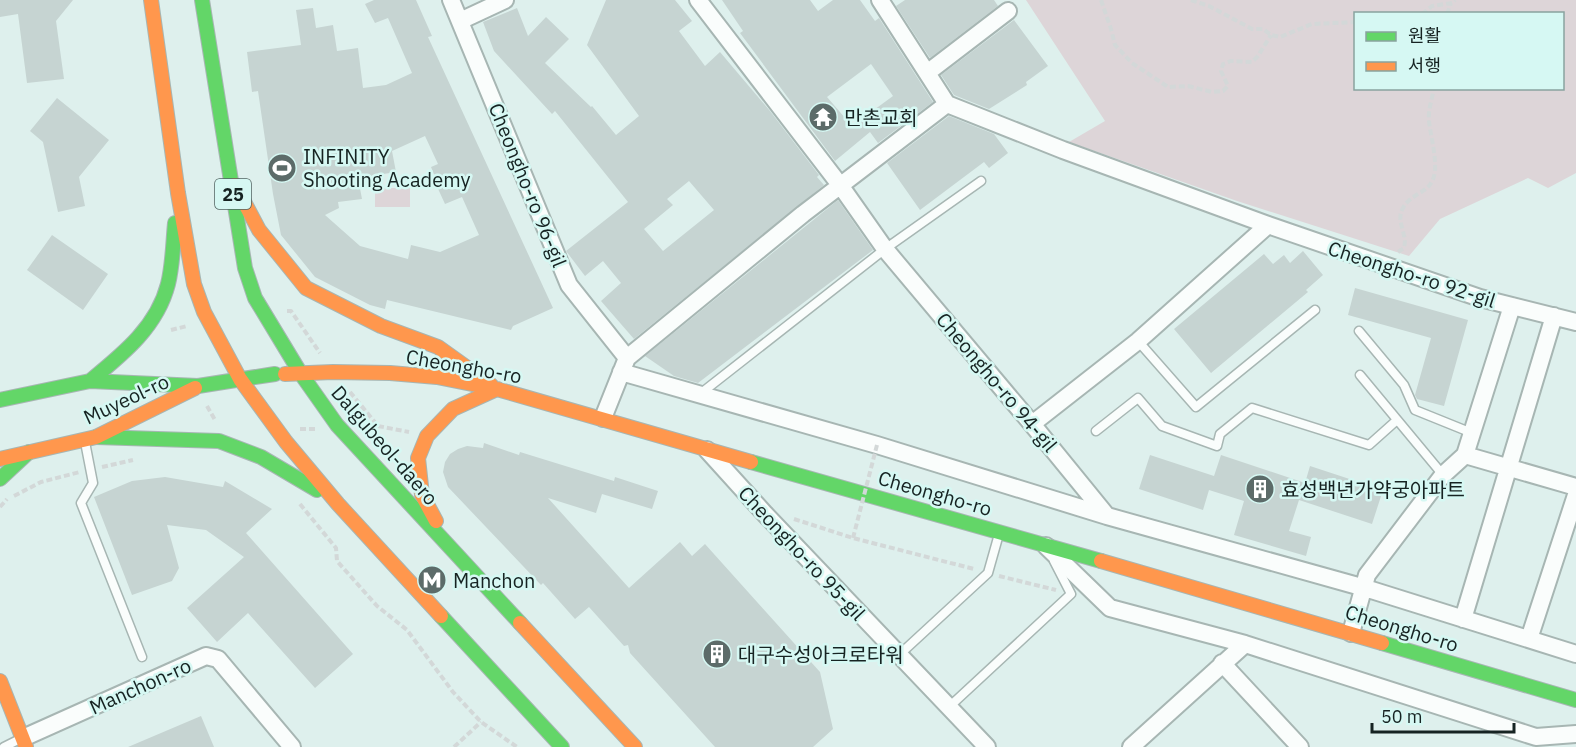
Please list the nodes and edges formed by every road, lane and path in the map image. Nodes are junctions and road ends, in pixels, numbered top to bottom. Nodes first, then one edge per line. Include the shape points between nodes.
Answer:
1 (151, 0) edge
2 (202, 0) edge
3 (451, 0) edge
4 (505, 0) edge
5 (698, 0) edge
6 (1101, 0) edge
7 (1191, 0) edge
8 (1453, 1) edge
9 (887, 3) edge
10 (1008, 11) dead end
11 (1424, 12) edge
12 (460, 21) junction
13 (1354, 22) edge
14 (1271, 35) junction
15 (927, 73) junction
16 (1434, 90) edge
17 (947, 104) junction
18 (230, 177) junction
19 (981, 181) dead end
20 (840, 186) junction
21 (178, 193) junction
22 (1268, 225) junction
23 (885, 249) junction
24 (1382, 264) junction
25 (1512, 306) junction
26 (1315, 310) dead end
27 (1554, 316) junction
28 (1576, 322) edge
29 (1359, 332) dead end
30 (1138, 341) junction
31 (624, 365) junction
32 (275, 374) joint
33 (301, 374) junction
34 (1360, 375) dead end
35 (240, 379) junction
36 (90, 381) junction
37 (198, 386) junction
38 (497, 389) junction
39 (699, 394) junction
40 (0, 400) edge
41 (603, 418) junction
42 (1397, 420) junction
43 (1032, 423) junction
44 (1096, 431) dead end
45 (1472, 433) junction
46 (90, 439) junction
47 (219, 441) junction
48 (877, 445) junction
49 (707, 450) junction
50 (29, 452) junction
51 (1465, 456) junction
52 (138, 458) dead end
53 (0, 459) edge
54 (1510, 468) junction
55 (91, 469) junction
56 (1443, 475) junction
57 (0, 479) edge
58 (1576, 487) edge
59 (1576, 495) edge
60 (295, 499) dead end
61 (338, 504) junction
62 (0, 507) edge
63 (765, 514) junction
64 (1107, 516) junction
65 (999, 532) junction
66 (853, 538) junction
67 (1046, 546) junction
68 (451, 549) junction
69 (988, 573) junction
70 (1365, 588) junction
71 (1071, 594) junction
72 (1463, 619) junction
73 (1351, 633) junction
74 (1529, 639) junction
75 (1245, 644) junction
76 (1576, 654) edge
77 (899, 655) junction
78 (142, 657) dead end
79 (1222, 663) junction
80 (0, 681) edge
81 (1576, 700) edge
82 (949, 707) junction
83 (481, 722) junction
84 (1576, 734) edge
85 (25, 743) edge
86 (4, 747) edge
87 (292, 747) edge
88 (454, 747) edge
89 (517, 747) edge
90 (562, 747) edge
91 (635, 747) edge
92 (987, 747) edge
93 (1131, 747) edge
94 (1300, 747) edge

1 - 21 main road
2 - 18 main road, Dalgubeol-daero / 25
3 - 12 street, Cheongho-ro 96-gil
4 - 12 street
5 - 20 street, Cheongho-ro 94-gil
6 - 14 path via 1115,45 1132,63 1168,87 1223,91 1228,86 1221,71 1223,64 1252,62
7 - 14 path
8 - 11 path
9 - 15 street
10 - 15 street
12 - 31 street, Cheongho-ro 96-gil via 569,285
13 - 14 path via 1312,24 1280,37
15 - 17 street
16 - 24 path via 1429,118 1434,174 1425,191 1409,199 1401,210 1404,248 1388,255
17 - 20 street
17 - 22 street, Cheongho-ro 92-gil
18 - 33 main road, Dalgubeol-daero / 25 via 245,268 255,298
18 - 38 main road via 259,230 306,288 381,326 438,347
19 - 23 lane
20 - 23 street, Cheongho-ro 94-gil
20 - 31 street
21 - 35 main road via 194,284 204,312
21 - 36 main road via 168,285 153,319 129,350
22 - 24 street, Cheongho-ro 92-gil
22 - 30 street
23 - 39 lane
23 - 43 street, Cheongho-ro 94-gil
24 - 25 street, Cheongho-ro 92-gil
25 - 27 street
25 - 45 street, Cheongho-ro 92-gil
26 - 30 lane via 1196,407
27 - 28 street
27 - 54 street
29 - 45 lane via 1404,385 1414,410
30 - 43 street
31 - 39 street
31 - 41 street
32 - 33 main road, Cheongho-ro
32 - 35 main road, Muyeol-ro
33 - 38 main road, Cheongho-ro via 390,373
33 - 68 main road, Dalgubeol-daero via 337,425
34 - 42 lane
35 - 37 main road, Muyeol-ro
35 - 61 main road
36 - 37 main road, Muyeol-ro
36 - 40 main road, Muyeol-ro
37 - 46 main road, Muyeol-ro
37 - 47 path via 222,434
38 - 41 main road, Cheongho-ro
38 - 68 main road via 453,409 427,436 418,458 422,495
39 - 48 street
41 - 49 main road, Cheongho-ro
42 - 44 lane via 1369,445 1252,408 1220,434 1217,446 1162,426 1137,398
42 - 56 lane
43 - 64 street, Cheongho-ro 94-gil
45 - 51 street, Cheongho-ro 92-gil
46 - 47 main road
46 - 50 main road, Muyeol-ro
46 - 55 lane
47 - 61 main road via 261,457
48 - 64 street
48 - 66 path, bridge
49 - 63 street, Cheongho-ro 95-gil
49 - 65 main road, Cheongho-ro
50 - 53 main road, Muyeol-ro
50 - 57 main road
51 - 54 street
51 - 56 street
52 - 55 path
54 - 58 street
54 - 72 street
55 - 62 path via 40,482 5,500
55 - 78 lane via 93,483 81,503
56 - 70 street via 1367,575
59 - 74 street
60 - 83 path via 336,548 337,561 377,606 407,630 453,692
61 - 90 main road
63 - 66 path via 801,520
63 - 77 street, Cheongho-ro 95-gil
64 - 70 street
65 - 67 main road, Cheongho-ro
65 - 69 lane
66 - 69 path
67 - 71 lane
67 - 73 main road, Cheongho-ro
67 - 75 street via 1110,608
68 - 91 main road, Dalgubeol-daero
69 - 71 path
69 - 77 lane
70 - 72 street
70 - 73 street
71 - 82 lane
72 - 74 street
73 - 81 main road, Cheongho-ro
74 - 76 street
75 - 79 street
75 - 84 street via 1536,737
77 - 82 street, Cheongho-ro 95-gil
79 - 93 street
79 - 94 street
80 - 85 main road
82 - 92 street, Cheongho-ro 95-gil
83 - 88 path
83 - 89 path
85 - 86 lane, Manchon-ro
85 - 87 street, Manchon-ro via 206,656 218,659

